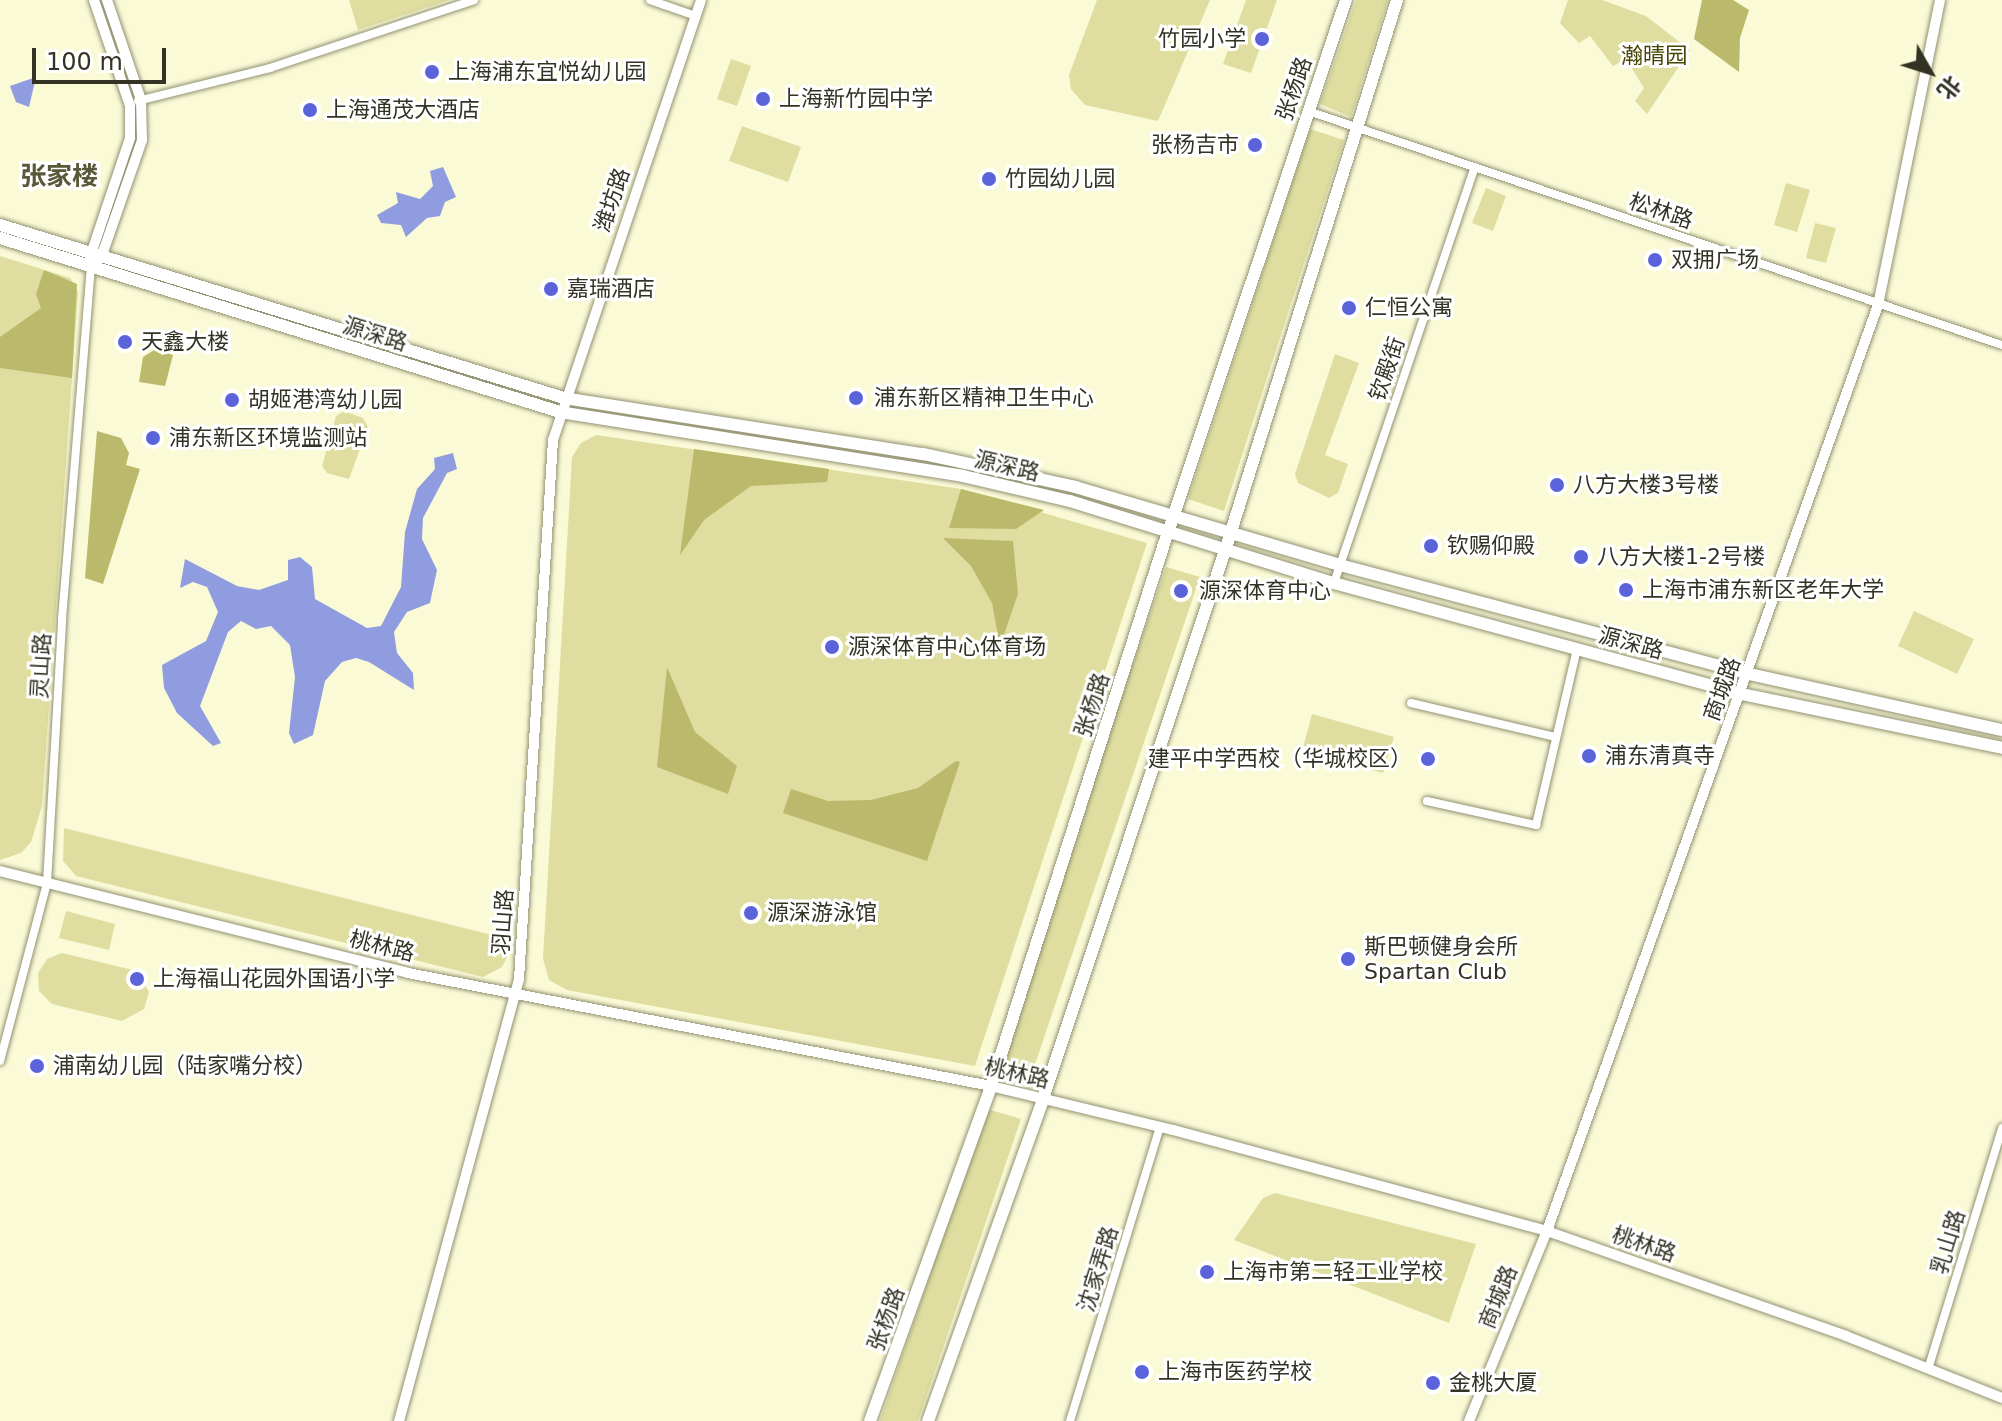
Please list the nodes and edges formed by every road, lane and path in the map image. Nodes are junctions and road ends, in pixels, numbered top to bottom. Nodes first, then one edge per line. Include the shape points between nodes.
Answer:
1 (94, 0) edge
2 (107, 0) edge
3 (474, 0) edge
4 (650, 0) edge
5 (701, 0) edge
6 (1346, 0) edge
7 (1397, 0) edge
8 (1940, 0) edge
9 (696, 16) junction
10 (141, 100) junction
11 (130, 106) junction
12 (1308, 111) junction
13 (1358, 128) junction
14 (1475, 167) junction
15 (0, 225) edge
16 (0, 238) edge
17 (96, 254) junction
18 (91, 267) junction
19 (1878, 305) junction
20 (2002, 345) edge
21 (564, 398) junction
22 (560, 412) junction
23 (1174, 516) junction
24 (1169, 531) junction
25 (1231, 533) junction
26 (1225, 551) junction
27 (1340, 565) junction
28 (1334, 583) junction
29 (1577, 649) junction
30 (1749, 674) junction
31 (1742, 694) junction
32 (1411, 703) dead end
33 (2002, 730) edge
34 (1556, 737) junction
35 (2002, 748) edge
36 (1427, 801) dead end
37 (0, 871) edge
38 (47, 883) junction
39 (516, 994) junction
40 (0, 1061) edge
41 (991, 1086) junction
42 (1043, 1099) junction
43 (1160, 1127) junction
44 (2002, 1128) edge
45 (1547, 1231) junction
46 (1929, 1366) junction
47 (2002, 1398) edge
48 (399, 1421) edge
49 (870, 1421) edge
50 (928, 1421) edge
51 (1070, 1421) edge
52 (1469, 1421) edge

1 - 11 street
2 - 10 street
3 - 10 street via 260,71
4 - 9 street
5 - 9 street, 潍坊路
6 - 12 main road, 张杨路
7 - 13 main road
8 - 19 street, 商城路 via 1923,106
9 - 21 street, 潍坊路
10 - 11 street
10 - 17 street via 142,140
11 - 17 street via 130,138
12 - 13 street, 松林路
12 - 23 main road, 张杨路
13 - 14 street, 松林路
13 - 25 main road
14 - 19 street, 松林路
14 - 27 street, 钦殿街
15 - 17 main road, 源深路
16 - 18 main road, 源深路
17 - 18 street
17 - 21 main road, 源深路
18 - 22 main road, 源深路
18 - 38 street, 灵山路
19 - 20 street, 松林路
19 - 30 street, 商城路
21 - 22 street, 潍坊路
21 - 23 main road, 源深路 via 923,454 1075,487
22 - 24 main road, 源深路 via 963,476
22 - 39 street, 羽山路 via 553,440
23 - 24 main road, 张杨路
23 - 25 main road, 源深路
24 - 26 main road, 源深路
24 - 41 main road, 张杨路
25 - 26 main road
25 - 27 main road, 源深路
26 - 28 main road, 源深路
26 - 42 main road
27 - 28 street, 钦殿街
27 - 30 main road, 源深路
28 - 29 main road, 源深路
29 - 31 main road, 源深路
29 - 34 street
30 - 31 street, 商城路
30 - 33 main road, 源深路
31 - 35 main road, 源深路
31 - 45 street, 商城路
32 - 34 street
34 - 36 street via 1536,825
37 - 38 street, 桃林路
38 - 39 street, 桃林路 via 408,973
38 - 40 street, 灵山路
39 - 41 street, 桃林路
39 - 48 street, 羽山路
41 - 42 street, 桃林路
41 - 49 main road, 张杨路
42 - 43 street, 桃林路
42 - 50 main road
43 - 45 street, 桃林路
43 - 51 street, 沈家弄路
44 - 46 street, 乳山路
45 - 46 street, 桃林路
45 - 52 street, 商城路
46 - 47 street, 桃林路

